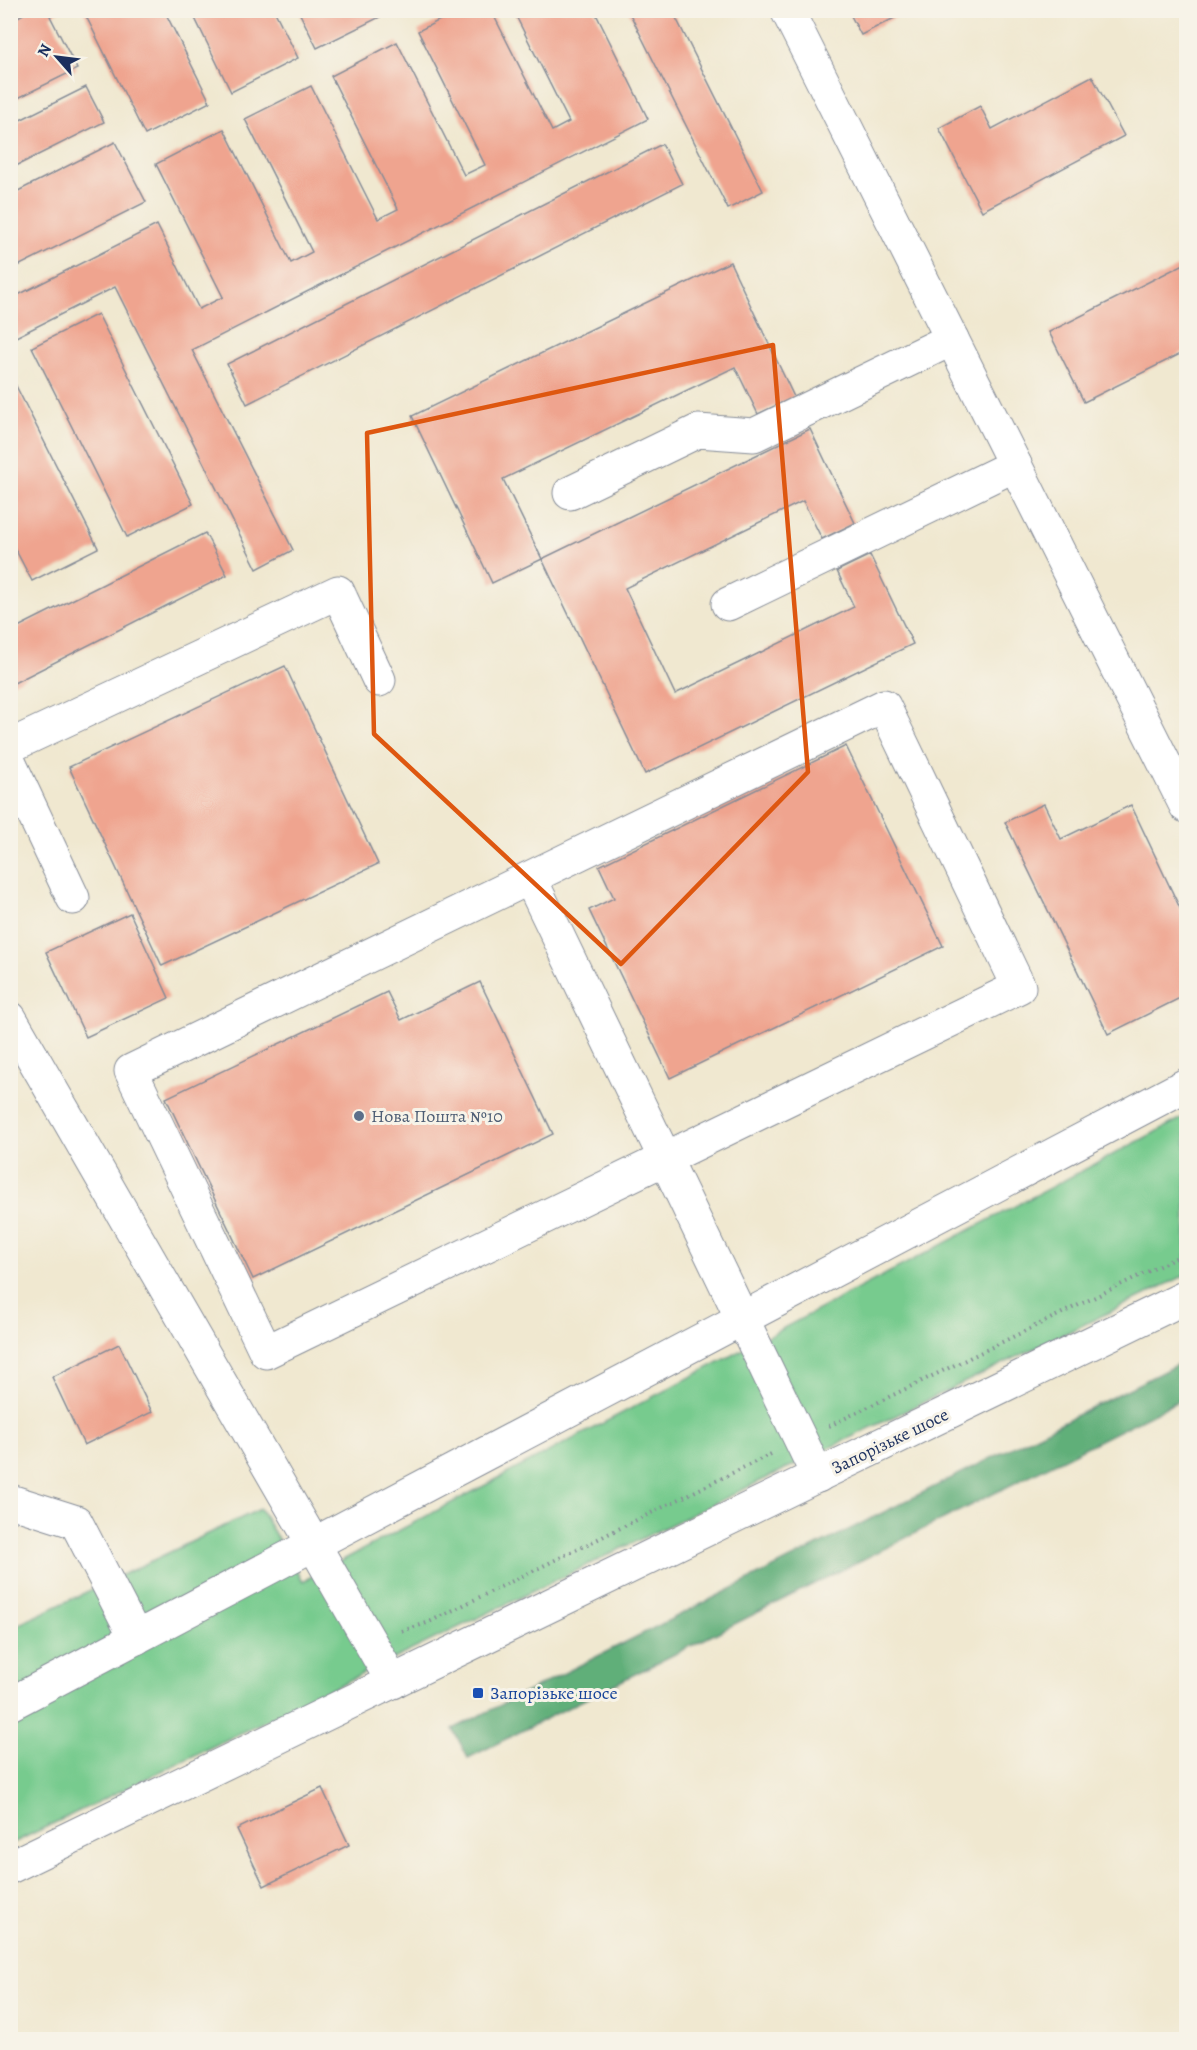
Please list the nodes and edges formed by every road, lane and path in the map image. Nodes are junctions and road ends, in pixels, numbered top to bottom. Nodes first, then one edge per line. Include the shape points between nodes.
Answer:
1 (787, 10) edge
2 (952, 339) junction
3 (1015, 465) junction
4 (570, 492) dead end
5 (728, 604) dead end
6 (379, 681) dead end
7 (10, 746) edge
8 (10, 764) edge
9 (17, 797) edge
10 (1186, 806) edge
11 (530, 878) junction
12 (73, 898) dead end
13 (10, 1018) edge
14 (1186, 1085) edge
15 (665, 1158) junction
16 (1186, 1297) edge
17 (742, 1318) junction
18 (818, 1476) junction
19 (10, 1501) edge
20 (314, 1544) junction
21 (136, 1638) junction
22 (393, 1682) junction
23 (10, 1704) edge
24 (10, 1867) edge

1 - 2 main road
2 - 3 main road
2 - 4 main road via 754,435 698,431
3 - 5 main road
3 - 10 main road
6 - 7 main road via 338,592
8 - 9 main road
9 - 12 main road
11 - 15 main road
11 - 15 main road via 884,706 890,717 1019,987
11 - 15 main road via 131,1071 266,1352
13 - 20 main road
14 - 17 main road
15 - 17 main road
16 - 18 main road, Запорізьке шосе
17 - 18 main road
17 - 20 main road
18 - 22 main road, Запорізьке шосе
19 - 21 main road via 76,1522
20 - 21 main road
20 - 22 main road
21 - 23 main road
22 - 24 main road, Запорізьке шосе

